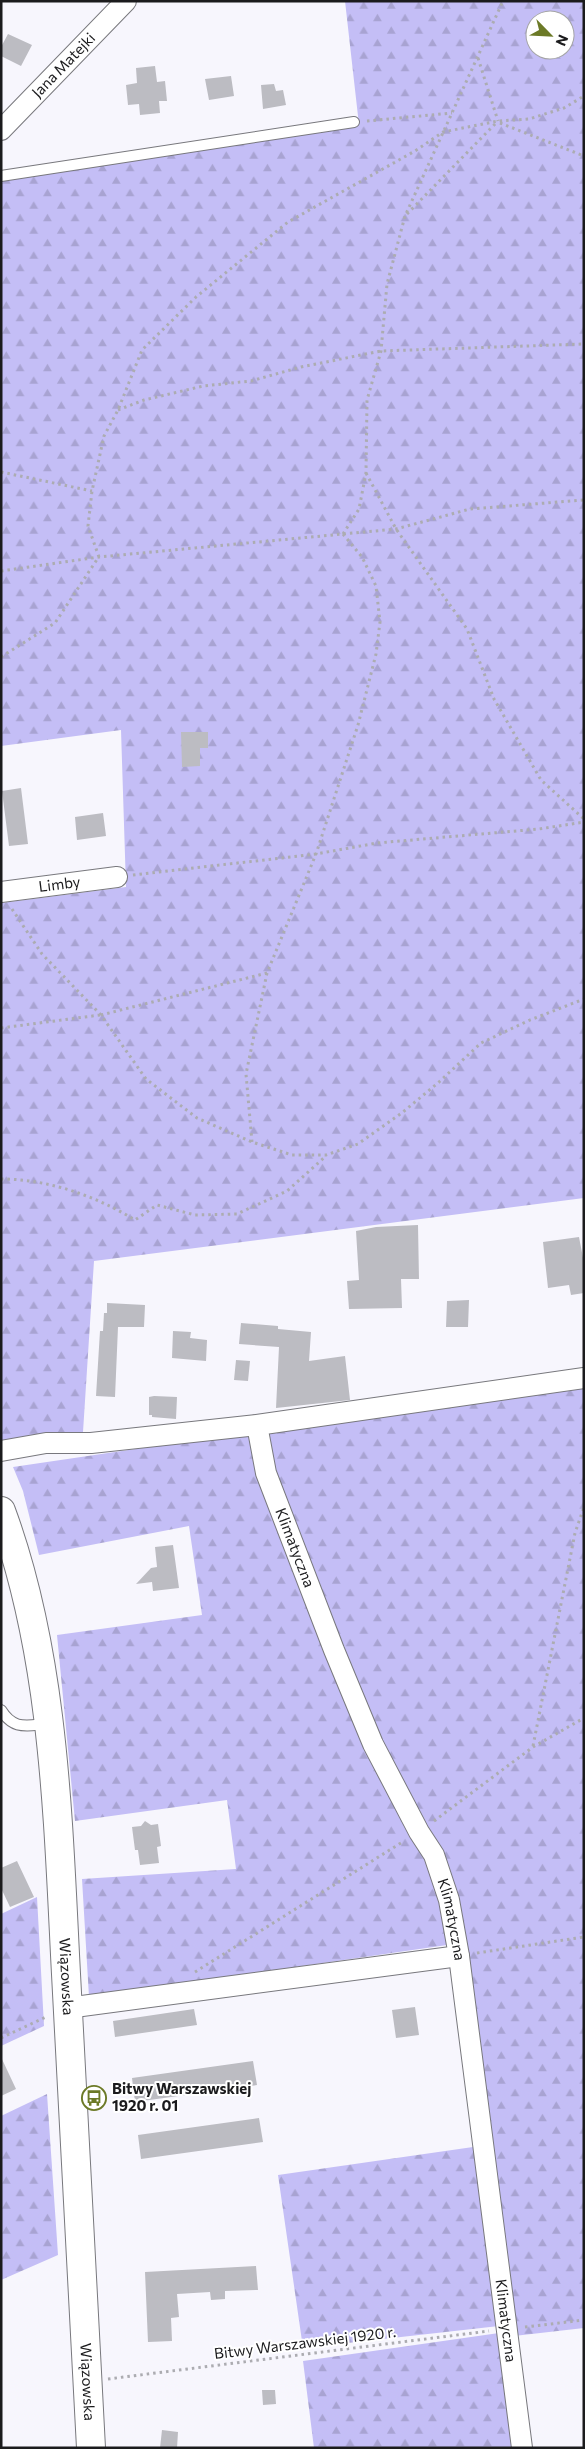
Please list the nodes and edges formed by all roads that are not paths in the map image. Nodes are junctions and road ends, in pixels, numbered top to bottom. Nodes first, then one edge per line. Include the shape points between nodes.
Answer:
1 (126, 1) edge
2 (354, 122) road end
3 (1, 130) edge
4 (1, 176) edge
5 (117, 877) road end
6 (6, 900) edge
7 (584, 1378) edge
8 (257, 1425) junction
9 (1, 1451) edge
10 (1, 1511) edge
11 (1, 1710) edge
12 (50, 1724) junction
13 (459, 1956) junction
14 (67, 2008) junction
15 (91, 2448) edge
16 (522, 2448) edge

1 - 3 street, Jana Matejki
2 - 4 lane
5 - 6 street, Limby
7 - 8 street
8 - 9 street via 91,1443 46,1443
8 - 13 street, Klimatyczna via 266,1473 334,1650 373,1744 434,1856 450,1900
10 - 12 main road, Wiązowska via 20,1572
11 - 12 lane via 11,1722 20,1726
12 - 14 main road, Wiązowska
13 - 14 street
13 - 16 street, Klimatyczna
14 - 15 main road, Wiązowska

